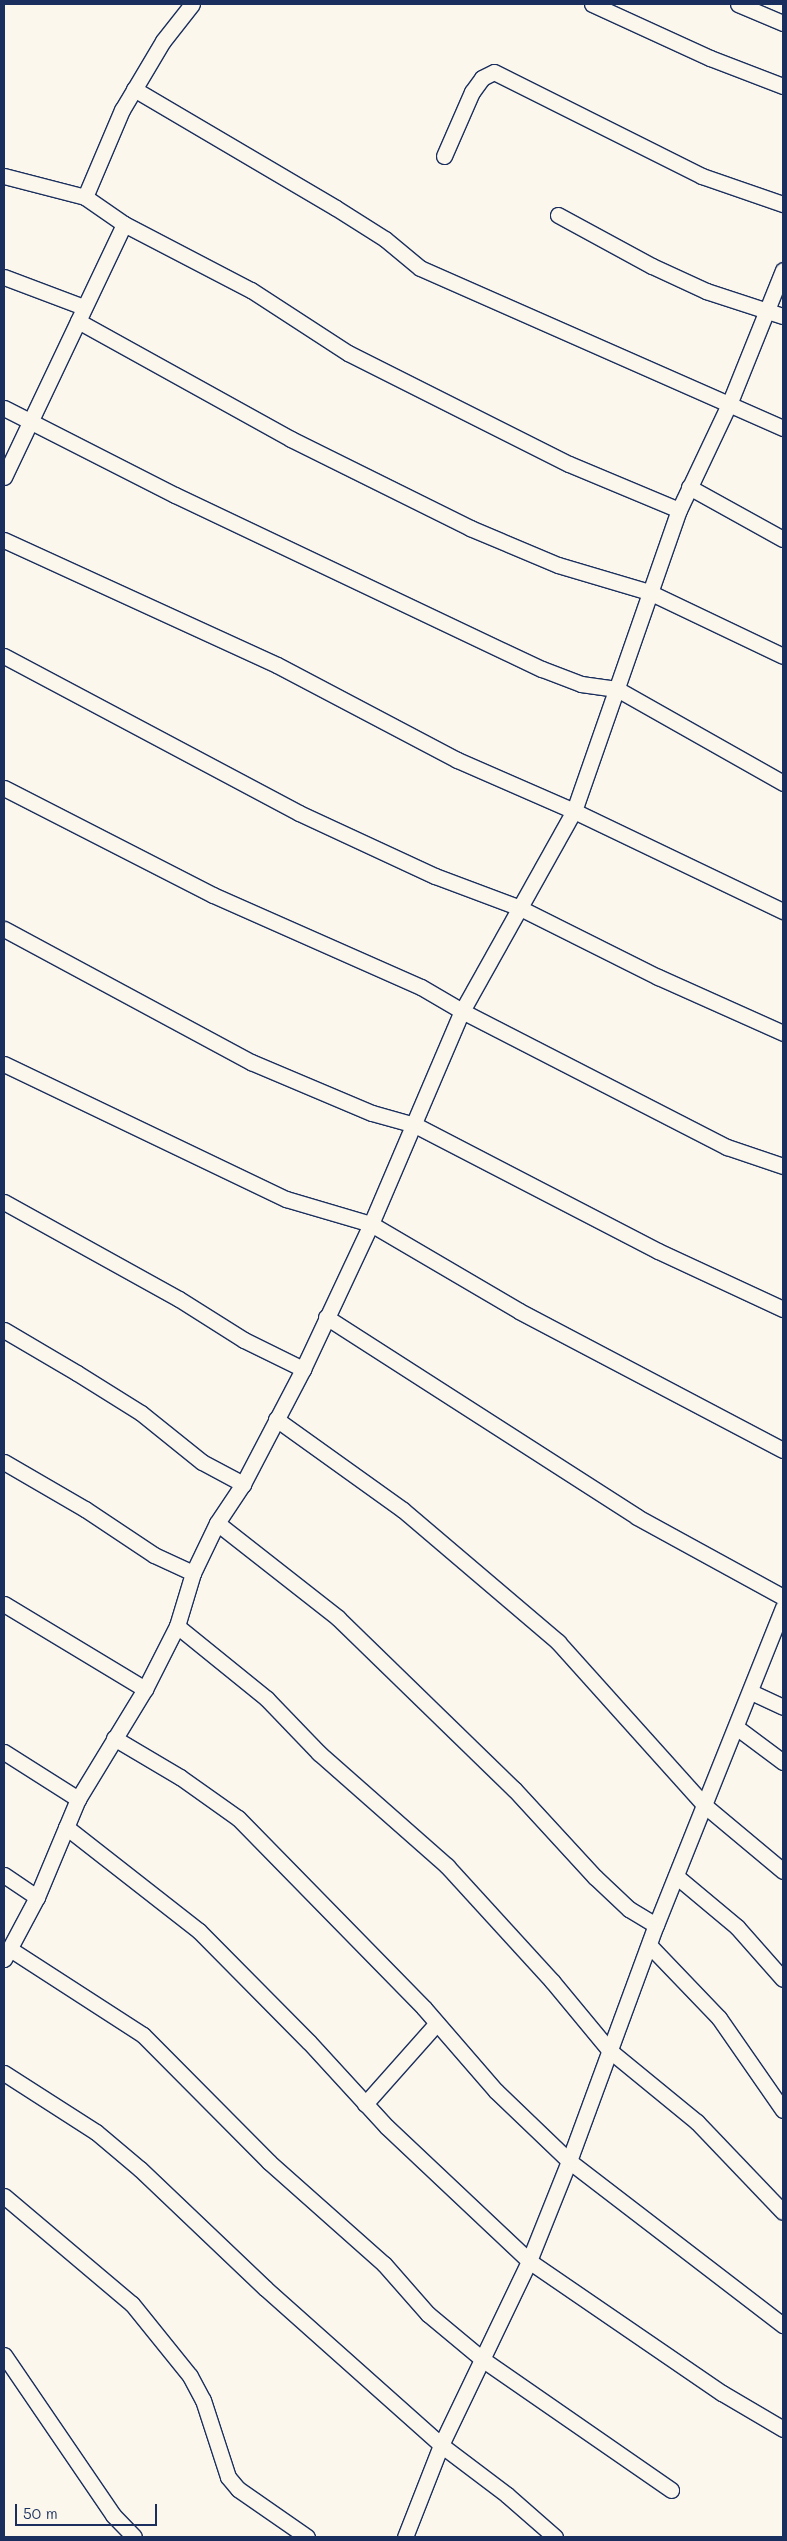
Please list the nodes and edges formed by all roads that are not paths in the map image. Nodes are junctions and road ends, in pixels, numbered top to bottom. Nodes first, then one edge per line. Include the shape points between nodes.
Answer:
1 (192, 4) edge
2 (592, 4) edge
3 (738, 4) edge
4 (783, 23) edge
5 (783, 86) edge
6 (134, 89) junction
7 (444, 156) dead end
8 (4, 176) edge
9 (85, 197) junction
10 (783, 204) edge
11 (558, 215) dead end
12 (124, 224) junction
13 (783, 270) edge
14 (4, 277) edge
15 (84, 307) junction
16 (768, 310) junction
17 (783, 316) edge
18 (78, 321) junction
19 (730, 402) junction
20 (4, 408) edge
21 (31, 419) junction
22 (783, 428) edge
23 (4, 477) edge
24 (689, 487) junction
25 (679, 510) junction
26 (783, 539) edge
27 (4, 540) edge
28 (648, 592) junction
29 (4, 656) edge
30 (783, 656) edge
31 (617, 689) junction
32 (783, 783) edge
33 (4, 788) edge
34 (574, 810) junction
35 (518, 907) junction
36 (783, 911) edge
37 (4, 929) edge
38 (462, 1011) junction
39 (783, 1033) edge
40 (4, 1064) edge
41 (415, 1125) junction
42 (783, 1166) edge
43 (4, 1202) edge
44 (371, 1224) junction
45 (783, 1309) edge
46 (326, 1317) junction
47 (4, 1330) edge
48 (303, 1369) junction
49 (276, 1419) junction
50 (783, 1450) edge
51 (4, 1462) edge
52 (243, 1484) junction
53 (217, 1523) junction
54 (193, 1573) junction
55 (783, 1597) edge
56 (4, 1604) edge
57 (783, 1607) edge
58 (177, 1626) junction
59 (145, 1689) junction
60 (751, 1692) junction
61 (783, 1707) edge
62 (736, 1726) junction
63 (114, 1738) junction
64 (4, 1752) edge
65 (783, 1762) edge
66 (78, 1799) junction
67 (704, 1805) junction
68 (66, 1827) junction
69 (783, 1871) edge
70 (4, 1875) edge
71 (676, 1876) junction
72 (37, 1897) junction
73 (656, 1925) junction
74 (649, 1945) junction
75 (7, 1954) edge
76 (783, 1979) edge
77 (437, 2023) junction
78 (609, 2050) junction
79 (4, 2072) edge
80 (365, 2104) junction
81 (783, 2110) edge
82 (569, 2161) junction
83 (4, 2196) edge
84 (783, 2212) edge
85 (529, 2261) junction
86 (783, 2326) edge
87 (4, 2355) edge
88 (482, 2359) junction
89 (783, 2429) edge
90 (441, 2445) junction
91 (671, 2490) dead end
92 (134, 2537) edge
93 (307, 2537) edge
94 (405, 2537) edge
95 (555, 2537) edge

1 - 6 street via 163,41
2 - 5 street via 710,58
3 - 4 street
6 - 9 street
6 - 19 street via 385,239 420,268 640,366
7 - 10 street via 472,92 482,78 494,72 702,176
8 - 9 street
9 - 12 street
11 - 16 street via 706,291
12 - 15 street
12 - 25 street via 276,305 341,349 560,460
13 - 16 street
14 - 15 street
15 - 18 street
16 - 17 street
16 - 19 street
18 - 21 street
18 - 28 street via 291,439 470,528 558,565
19 - 22 street
19 - 24 street
20 - 21 street
21 - 23 street
21 - 31 street via 175,495 542,669 580,684
24 - 25 street
24 - 26 street
25 - 28 street
27 - 34 street via 277,665 457,760
28 - 30 street
28 - 31 street
29 - 35 street via 298,813 435,876
31 - 32 street
31 - 34 street
33 - 38 street via 204,891 421,987
34 - 35 street
34 - 36 street
35 - 38 street
35 - 39 street via 658,977
37 - 41 street via 252,1062 372,1113
38 - 41 street
38 - 42 street via 727,1147
40 - 44 street via 286,1199
41 - 44 street
41 - 45 street via 658,1251
43 - 48 street via 179,1299 244,1340
44 - 46 street
44 - 50 street via 519,1311
46 - 48 street
46 - 55 street via 637,1517
47 - 52 street via 78,1373 140,1413 202,1462
48 - 49 street
49 - 52 street
49 - 67 street via 403,1510 558,1642
51 - 54 street via 85,1509 154,1555
52 - 53 street
53 - 54 street
53 - 73 street via 338,1618 514,1789 595,1877 629,1908
54 - 58 street
56 - 59 street
57 - 60 street
58 - 59 street
58 - 78 street via 267,1699 319,1753 447,1866 552,1981
59 - 63 street
60 - 61 street
60 - 62 street
62 - 65 street
62 - 67 street
63 - 66 street
63 - 77 street via 180,1777 238,1818
64 - 66 street
66 - 68 street
67 - 69 street
67 - 71 street
68 - 72 street
68 - 80 street via 199,1931 309,2042
70 - 72 street
71 - 73 street
71 - 76 street via 737,1927
72 - 75 street
73 - 74 street
74 - 78 street
74 - 81 street via 719,2018
75 - 88 street via 143,2035 269,2162 384,2264 428,2314
77 - 80 street
77 - 82 street via 496,2091
78 - 82 street
78 - 84 street via 697,2122
79 - 90 street via 96,2132 140,2169 265,2288
80 - 85 street via 458,2197
82 - 85 street
82 - 86 street
83 - 93 street via 132,2304 190,2376 203,2400 228,2477 238,2488
85 - 88 street
85 - 89 street via 722,2393
87 - 92 street via 113,2515
88 - 90 street
88 - 91 street
90 - 94 street
90 - 95 street via 507,2495

